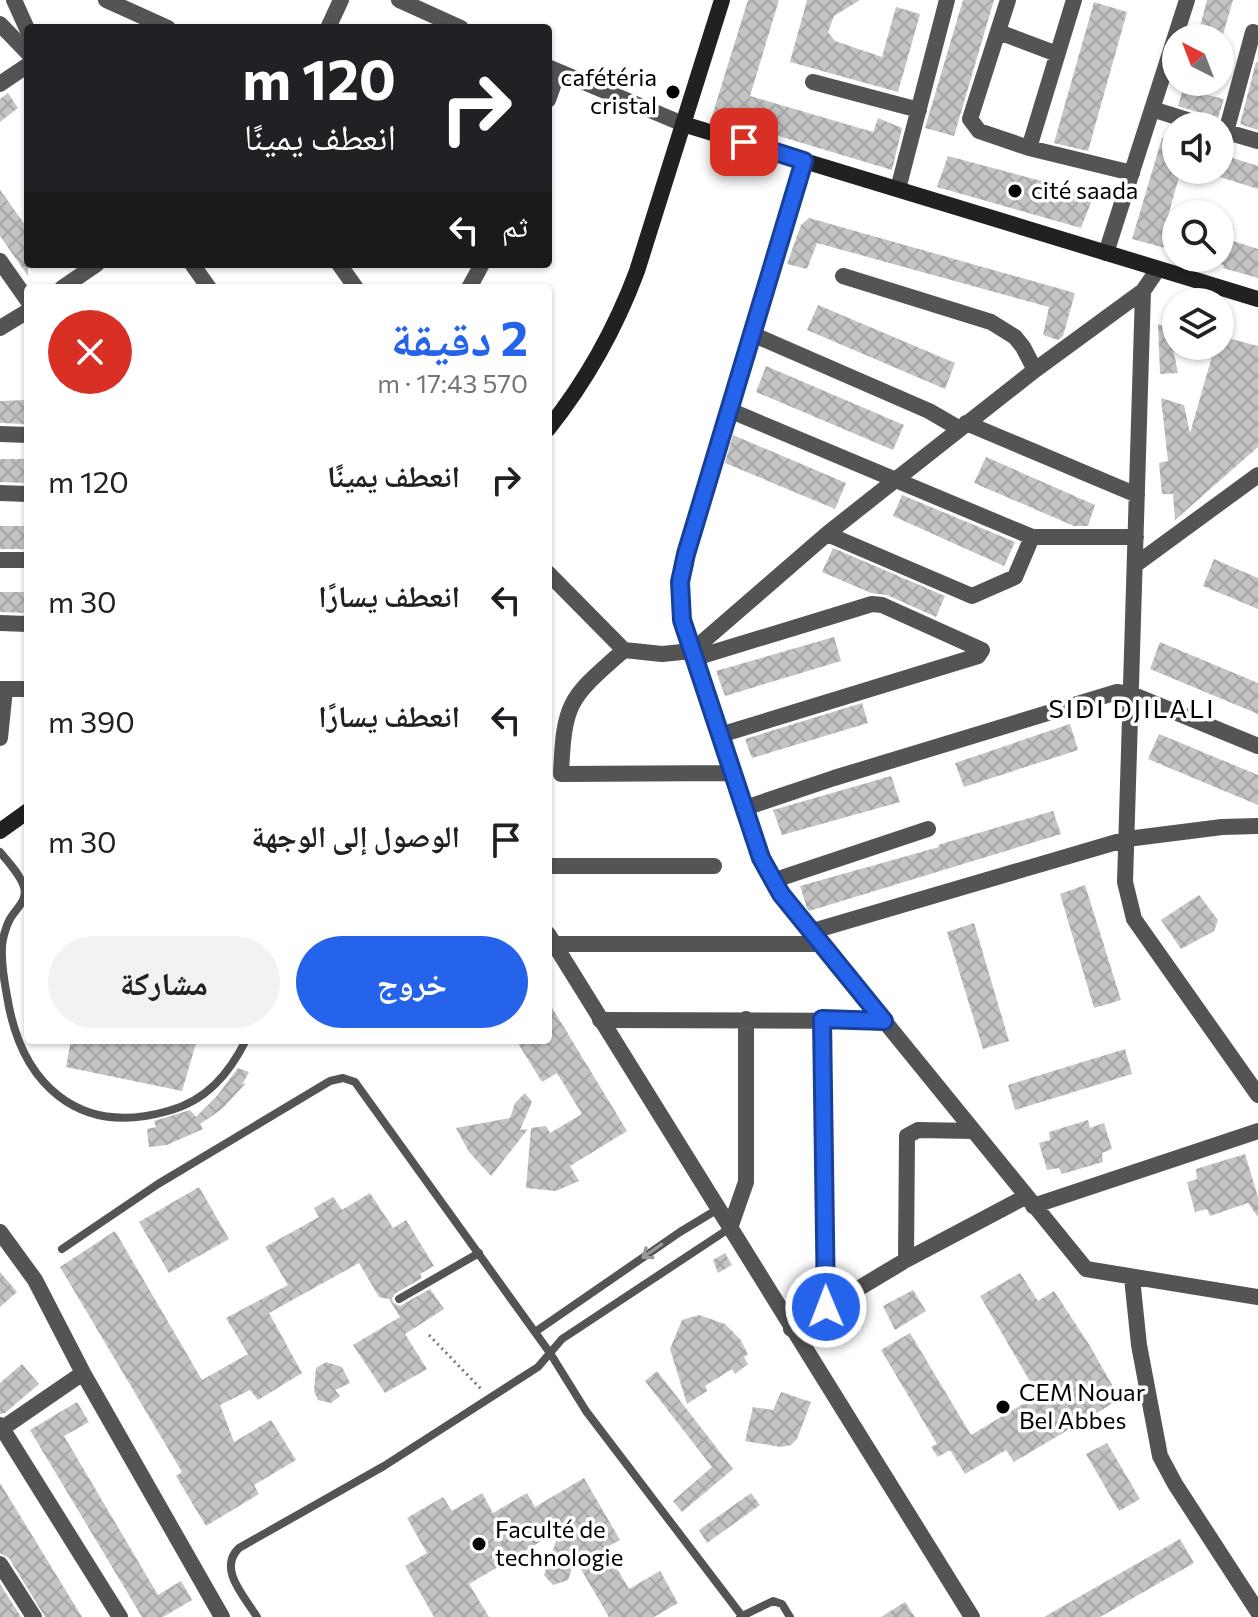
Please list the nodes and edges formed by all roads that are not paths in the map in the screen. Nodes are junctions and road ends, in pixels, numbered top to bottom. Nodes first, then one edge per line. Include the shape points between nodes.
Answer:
1 (14, 0) edge
2 (106, 0) edge
3 (341, 0) edge
4 (399, 0) edge
5 (722, 0) edge
6 (947, 0) edge
7 (1008, 0) edge
8 (1074, 0) edge
9 (1186, 0) edge
10 (0, 24) edge
11 (25, 24) edge
12 (159, 24) edge
13 (330, 24) edge
14 (452, 24) edge
15 (999, 32) junction
16 (1253, 32) dead end
17 (24, 49) edge
18 (1057, 54) junction
19 (24, 68) edge
20 (553, 70) edge
21 (813, 82) dead end
22 (0, 84) edge
23 (1152, 109) junction
24 (919, 110) junction
25 (1162, 112) edge
26 (1229, 112) edge
27 (683, 124) junction
28 (1234, 134) edge
29 (1258, 141) edge
30 (1029, 148) junction
31 (804, 161) junction
32 (1132, 173) junction
33 (898, 189) junction
34 (1106, 253) junction
35 (0, 261) edge
36 (91, 268) edge
37 (1158, 269) junction
38 (843, 276) dead end
39 (68, 284) edge
40 (1143, 291) junction
41 (24, 295) edge
42 (1258, 299) edge
43 (24, 313) edge
44 (0, 328) edge
45 (752, 334) junction
46 (1035, 370) junction
47 (729, 410) junction
48 (552, 424) edge
49 (963, 426) junction
50 (0, 434) edge
51 (24, 435) edge
52 (1257, 476) edge
53 (894, 481) junction
54 (0, 493) edge
55 (24, 494) edge
56 (1137, 495) junction
57 (827, 534) junction
58 (1032, 537) junction
59 (1136, 537) junction
60 (0, 560) edge
61 (24, 560) edge
62 (1135, 565) junction
63 (552, 577) edge
64 (0, 623) edge
65 (24, 624) edge
66 (624, 650) junction
67 (693, 655) junction
68 (2, 689) edge
69 (24, 689) edge
70 (1131, 694) junction
71 (720, 735) junction
72 (0, 738) edge
73 (1258, 746) edge
74 (733, 773) junction
75 (554, 774) edge
76 (745, 808) junction
77 (24, 814) edge
78 (1258, 826) edge
79 (928, 829) dead end
80 (0, 831) edge
81 (1127, 839) junction
82 (0, 852) edge
83 (552, 866) edge
84 (714, 866) dead end
85 (772, 881) junction
86 (24, 887) edge
87 (24, 896) edge
88 (818, 938) junction
89 (552, 939) edge
90 (552, 941) edge
91 (746, 1019) junction
92 (822, 1019) junction
93 (600, 1020) junction
94 (884, 1021) junction
95 (243, 1044) edge
96 (1258, 1095) edge
97 (973, 1131) junction
98 (1258, 1131) edge
99 (1029, 1201) junction
100 (737, 1204) junction
101 (718, 1209) junction
102 (730, 1228) junction
103 (0, 1232) edge
104 (62, 1249) dead end
105 (479, 1253) junction
106 (14, 1254) junction
107 (906, 1260) junction
108 (0, 1266) edge
109 (1132, 1278) junction
110 (1258, 1297) edge
111 (399, 1299) dead end
112 (826, 1307) junction
113 (791, 1329) junction
114 (535, 1332) junction
115 (550, 1353) junction
116 (83, 1373) junction
117 (1, 1428) edge
118 (0, 1564) edge
119 (1258, 1612) edge
120 (216, 1615) edge
121 (34, 1617) edge
122 (120, 1617) edge
123 (257, 1617) edge
124 (741, 1617) edge
125 (790, 1617) edge
126 (972, 1617) edge

1 - 11 street
2 - 12 street
3 - 13 street
4 - 14 street
5 - 27 main road
6 - 24 street
7 - 15 street
8 - 18 street
9 - 23 street
10 - 17 street
15 - 18 street
15 - 30 street via 970,119 979,131
16 - 26 street
18 - 30 street
19 - 22 street
20 - 27 street
21 - 24 street
23 - 25 street
23 - 32 street
24 - 33 street
27 - 31 main road
27 - 48 main road via 622,310 577,394
28 - 29 street
30 - 32 street
31 - 33 main road
31 - 45 street
32 - 34 street
33 - 34 main road
34 - 37 main road
35 - 41 street
36 - 39 street
37 - 40 street
37 - 42 main road
38 - 46 street via 991,322 1015,337
40 - 46 street
40 - 56 street
43 - 44 street
45 - 47 street
45 - 49 street
46 - 49 street
47 - 53 street
47 - 67 street via 680,582 682,620
49 - 53 street
49 - 56 street
50 - 51 street
52 - 62 street
53 - 57 street
53 - 58 street
54 - 55 street
56 - 59 street
57 - 58 street via 972,596 1015,577
57 - 67 street
58 - 59 street
59 - 62 street
60 - 61 street
62 - 70 street
63 - 66 street
64 - 65 street
66 - 67 street
66 - 75 street via 582,687 570,705
67 - 71 street
67 - 71 street via 872,604 982,650 978,656
68 - 69 street
68 - 72 street
70 - 73 street
70 - 76 street via 1117,692
70 - 81 street
71 - 74 street
74 - 75 street
74 - 76 street
76 - 85 street
77 - 80 main road
78 - 81 street
79 - 85 street
81 - 88 street
81 - 96 street via 1125,882 1134,919
82 - 86 lane
83 - 84 street
85 - 88 street
87 - 95 lane via 2,945 9,1011 34,1073 63,1100 111,1118 142,1118 171,1110 200,1100
88 - 89 street
88 - 94 street
90 - 93 street
91 - 92 street
91 - 93 street
91 - 100 street via 746,1182
92 - 94 street
92 - 112 street
93 - 101 street
94 - 97 street
97 - 99 street
97 - 107 street via 918,1130 907,1136
98 - 99 street
99 - 107 street
99 - 109 street via 1086,1269
100 - 101 street
100 - 102 street
101 - 102 street
101 -> 114 lane
102 - 113 street
102 - 115 lane via 562,1339
103 - 106 street
104 - 105 lane via 177,1173 343,1078 359,1086
105 - 111 lane
105 - 114 lane
106 - 108 street
106 - 116 street via 35,1280
107 - 112 street
109 - 110 street
109 - 119 street via 1160,1456
112 - 113 street
113 - 126 street
114 - 115 lane
115 - 123 lane via 538,1367 384,1466 234,1553 231,1576
115 - 124 lane via 595,1424
116 - 117 street
116 - 120 street
117 - 122 street
118 - 121 street
124 - 125 lane via 773,1601

